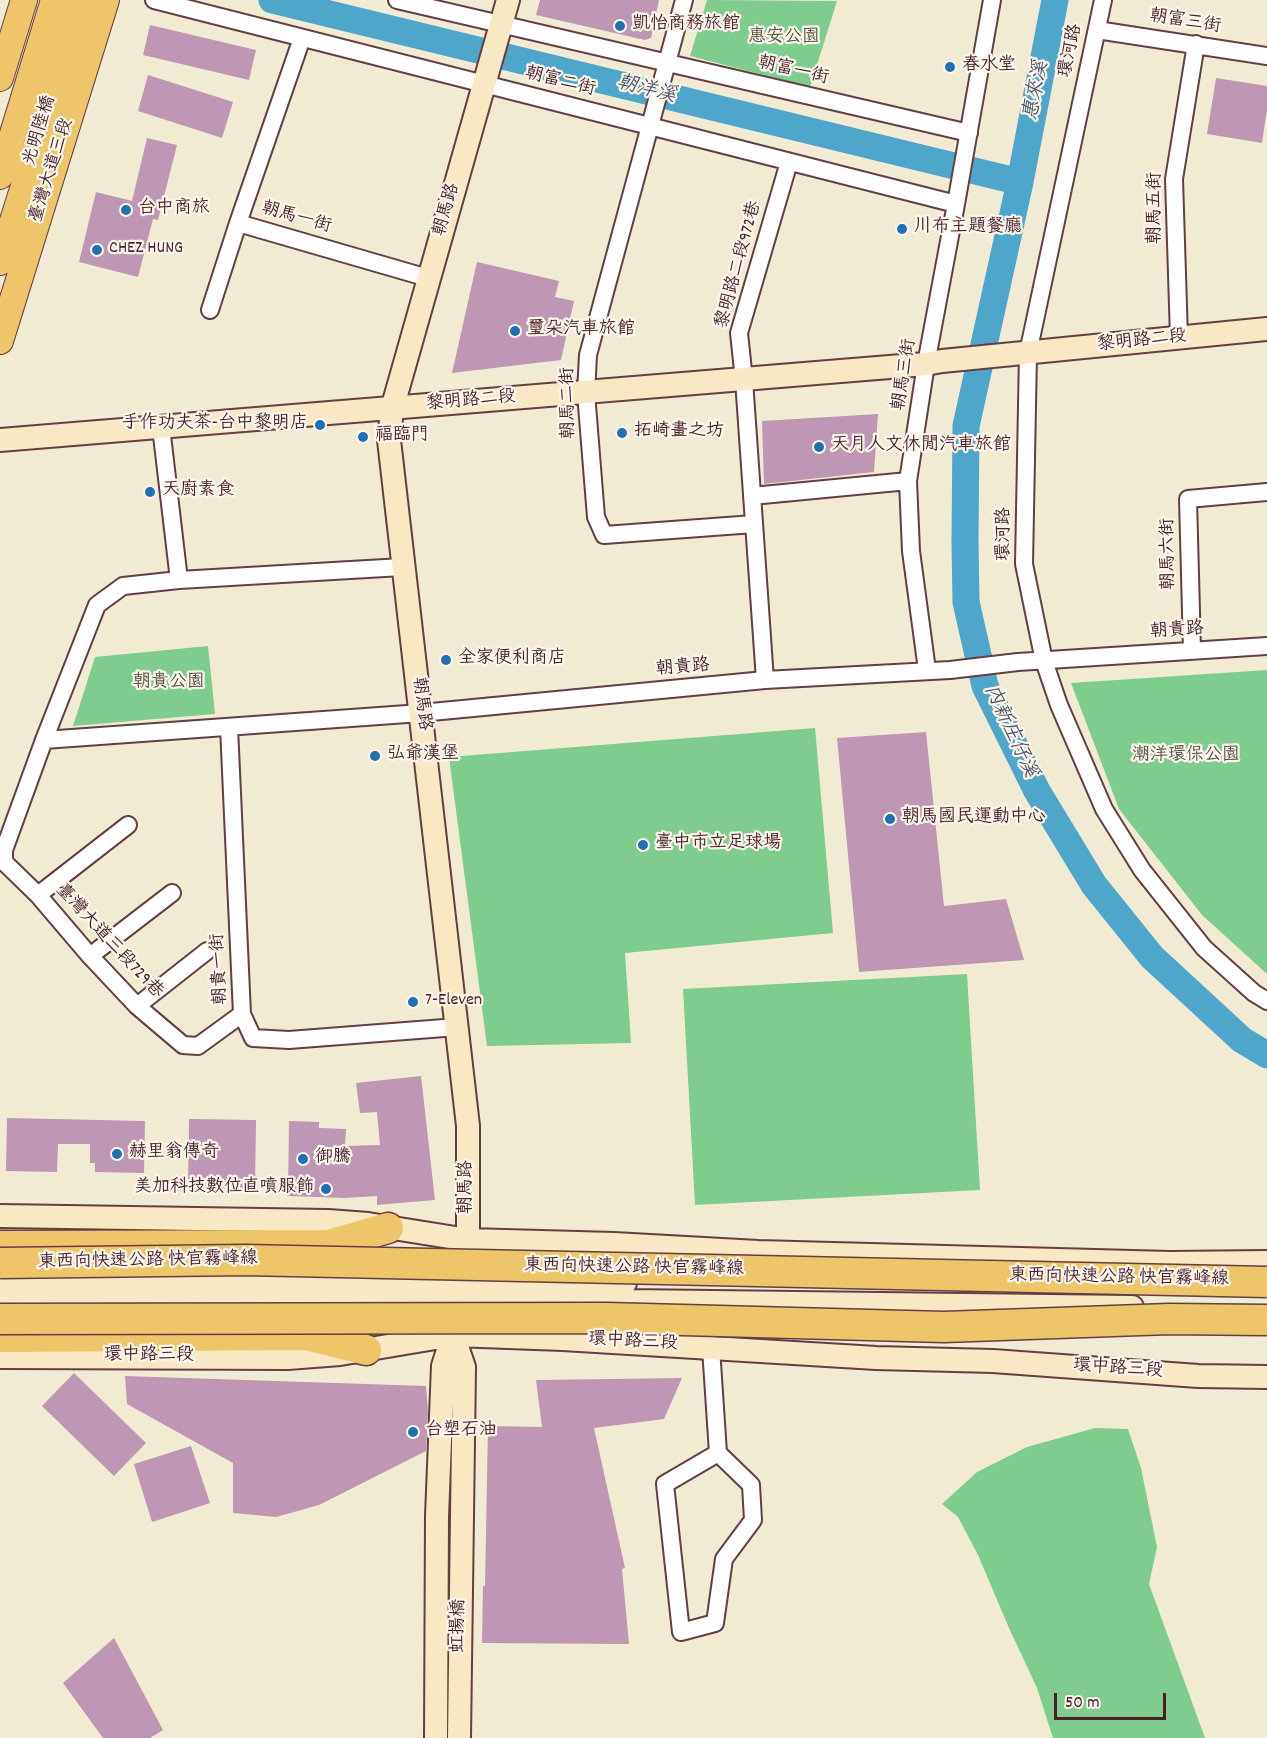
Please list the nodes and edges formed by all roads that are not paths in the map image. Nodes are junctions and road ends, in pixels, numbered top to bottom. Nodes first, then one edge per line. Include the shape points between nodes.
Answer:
1 (24, 0) edge
2 (47, 0) edge
3 (54, 0) edge
4 (80, 0) edge
5 (106, 0) edge
6 (154, 0) edge
7 (398, 0) edge
8 (508, 0) edge
9 (684, 0) edge
10 (992, 0) edge
11 (1103, 0) edge
12 (501, 24) junction
13 (1097, 30) junction
14 (302, 38) junction
15 (13, 40) junction
16 (1196, 44) junction
17 (1267, 57) edge
18 (667, 63) junction
19 (0, 78) edge
20 (484, 84) junction
21 (650, 126) junction
22 (968, 139) junction
23 (789, 162) junction
24 (0, 176) edge
25 (957, 199) junction
26 (238, 223) junction
27 (0, 262) edge
28 (428, 278) junction
29 (210, 310) dead end
30 (1267, 329) edge
31 (1179, 338) junction
32 (0, 341) edge
33 (1023, 353) junction
34 (934, 362) junction
35 (744, 380) junction
36 (586, 393) junction
37 (392, 409) junction
38 (161, 427) junction
39 (0, 440) edge
40 (908, 481) junction
41 (1267, 492) edge
42 (752, 496) junction
43 (754, 524) junction
44 (402, 567) junction
45 (179, 580) junction
46 (1267, 645) edge
47 (1192, 650) junction
48 (1044, 661) junction
49 (927, 670) junction
50 (765, 680) junction
51 (421, 713) junction
52 (229, 727) junction
53 (44, 740) junction
54 (128, 825) dead end
55 (2, 863) edge
56 (172, 893) dead end
57 (38, 895) junction
58 (207, 951) dead end
59 (90, 956) junction
60 (1267, 1001) edge
61 (137, 1006) junction
62 (242, 1014) junction
63 (457, 1027) junction
64 (0, 1216) edge
65 (388, 1228) junction
66 (468, 1240) junction
67 (0, 1246) edge
68 (1267, 1262) edge
69 (0, 1263) edge
70 (1267, 1268) edge
71 (1181, 1281) junction
72 (0, 1282) edge
73 (1267, 1282) edge
74 (463, 1290) junction
75 (1267, 1295) edge
76 (0, 1301) edge
77 (1267, 1308) edge
78 (0, 1319) edge
79 (1169, 1319) junction
80 (1267, 1320) edge
81 (1267, 1330) edge
82 (453, 1335) junction
83 (0, 1337) edge
84 (711, 1348) junction
85 (366, 1350) junction
86 (0, 1357) edge
87 (1267, 1377) edge
88 (718, 1453) junction
89 (437, 1515) joint
90 (436, 1738) edge
91 (459, 1738) edge

1 - 15 main road
2 - 15 main road
3 - 24 main road, 光明陸橋
4 - 27 main road, 光明陸橋
5 - 32 main road, 臺灣大道三段
6 - 14 street, 朝富二街
7 - 12 street, 朝富一街
8 - 12 street
9 - 18 street
10 - 22 street
11 - 13 street, 環河路
12 - 18 street, 朝富一街
12 - 20 street, 朝馬路
13 - 16 street, 朝富三街
13 - 33 street, 環河路
14 - 20 street, 朝富二街
14 - 26 street, 朝馬一街
15 - 19 main road
16 - 17 street, 朝富三街
16 - 31 street, 朝馬五街 via 1174,179
18 - 21 street, 朝馬二街
18 - 22 street, 朝富一街
20 - 21 street, 朝富二街
20 - 28 street, 朝馬路
21 - 23 street, 朝富二街
21 - 36 street, 朝馬二街 via 588,355
22 - 25 street, 朝馬三街
23 - 25 street, 朝富二街
23 - 35 street, 黎明路二段972巷 via 739,333
25 - 34 street, 朝馬三街
26 - 28 street, 朝馬一街
26 - 29 street
28 - 37 street, 朝馬路
30 - 31 street, 黎明路二段
31 - 33 street, 黎明路二段
33 - 34 street, 黎明路二段
33 - 48 street, 環河路 via 1024,564
34 - 35 street, 黎明路二段
34 - 40 street, 朝馬三街
35 - 36 street, 黎明路二段
35 - 42 street
36 - 37 street, 黎明路二段
36 - 43 street, 朝馬二街 via 596,518 604,535
37 - 38 street, 黎明路二段
37 - 44 street, 朝馬路 via 388,440
38 - 39 street, 黎明路二段
38 - 45 street
40 - 42 street
40 - 49 street, 朝馬三街 via 911,551
41 - 47 street, 朝馬六街 via 1188,499
42 - 43 street
43 - 50 street
44 - 45 street
44 - 51 street, 朝馬路
45 - 53 street via 123,586 97,605
46 - 47 street, 朝貴路
47 - 48 street, 朝貴路
48 - 49 street, 朝貴路
48 - 60 street, 環河路 via 1104,809 1142,870 1204,948
49 - 50 street, 朝貴路
50 - 51 street, 朝貴路
51 - 52 street
51 - 63 street, 朝馬路
52 - 53 street
52 - 62 street, 朝貴一街
53 - 55 street
54 - 57 street
55 - 57 street, 臺灣大道三段729巷
56 - 59 street
57 - 59 street, 臺灣大道三段729巷
58 - 61 street
59 - 61 street, 臺灣大道三段729巷
61 - 62 street, 臺灣大道三段729巷 via 183,1045 198,1046
62 - 63 street, 朝貴一街 via 253,1038 289,1040
63 - 66 street, 朝馬路 via 468,1126
64 - 65 street via 328,1221
65 - 66 street
65 - 67 highway via 329,1245
66 - 68 street via 758,1252
66 - 74 street, 朝馬路
69 - 71 highway, 東西向快速公路 快官霧峰線, bridge via 245,1260
70 - 71 highway via 1206,1270
71 - 73 highway, 東西向快速公路 快官霧峰線, bridge
72 - 74 street
74 - 75 street
74 - 76 street
74 - 77 street
74 - 82 street, 朝馬路
78 - 79 highway, bridge via 607,1318 944,1327
79 - 80 highway, bridge
79 - 81 highway, bridge via 1213,1327
82 - 84 street, 環中路三段
82 - 85 street, 環中路三段
82 - 89 street, 朝馬路 via 443,1366
82 - 91 street, 虹揚橋 via 465,1367
83 - 85 highway via 306,1335
84 - 87 street, 環中路三段
84 - 88 street
85 - 86 street, 環中路三段 via 288,1358
88 - 88 street via 751,1485 753,1520 724,1559 715,1623 681,1632 665,1484
89 - 90 street, 虹揚橋

